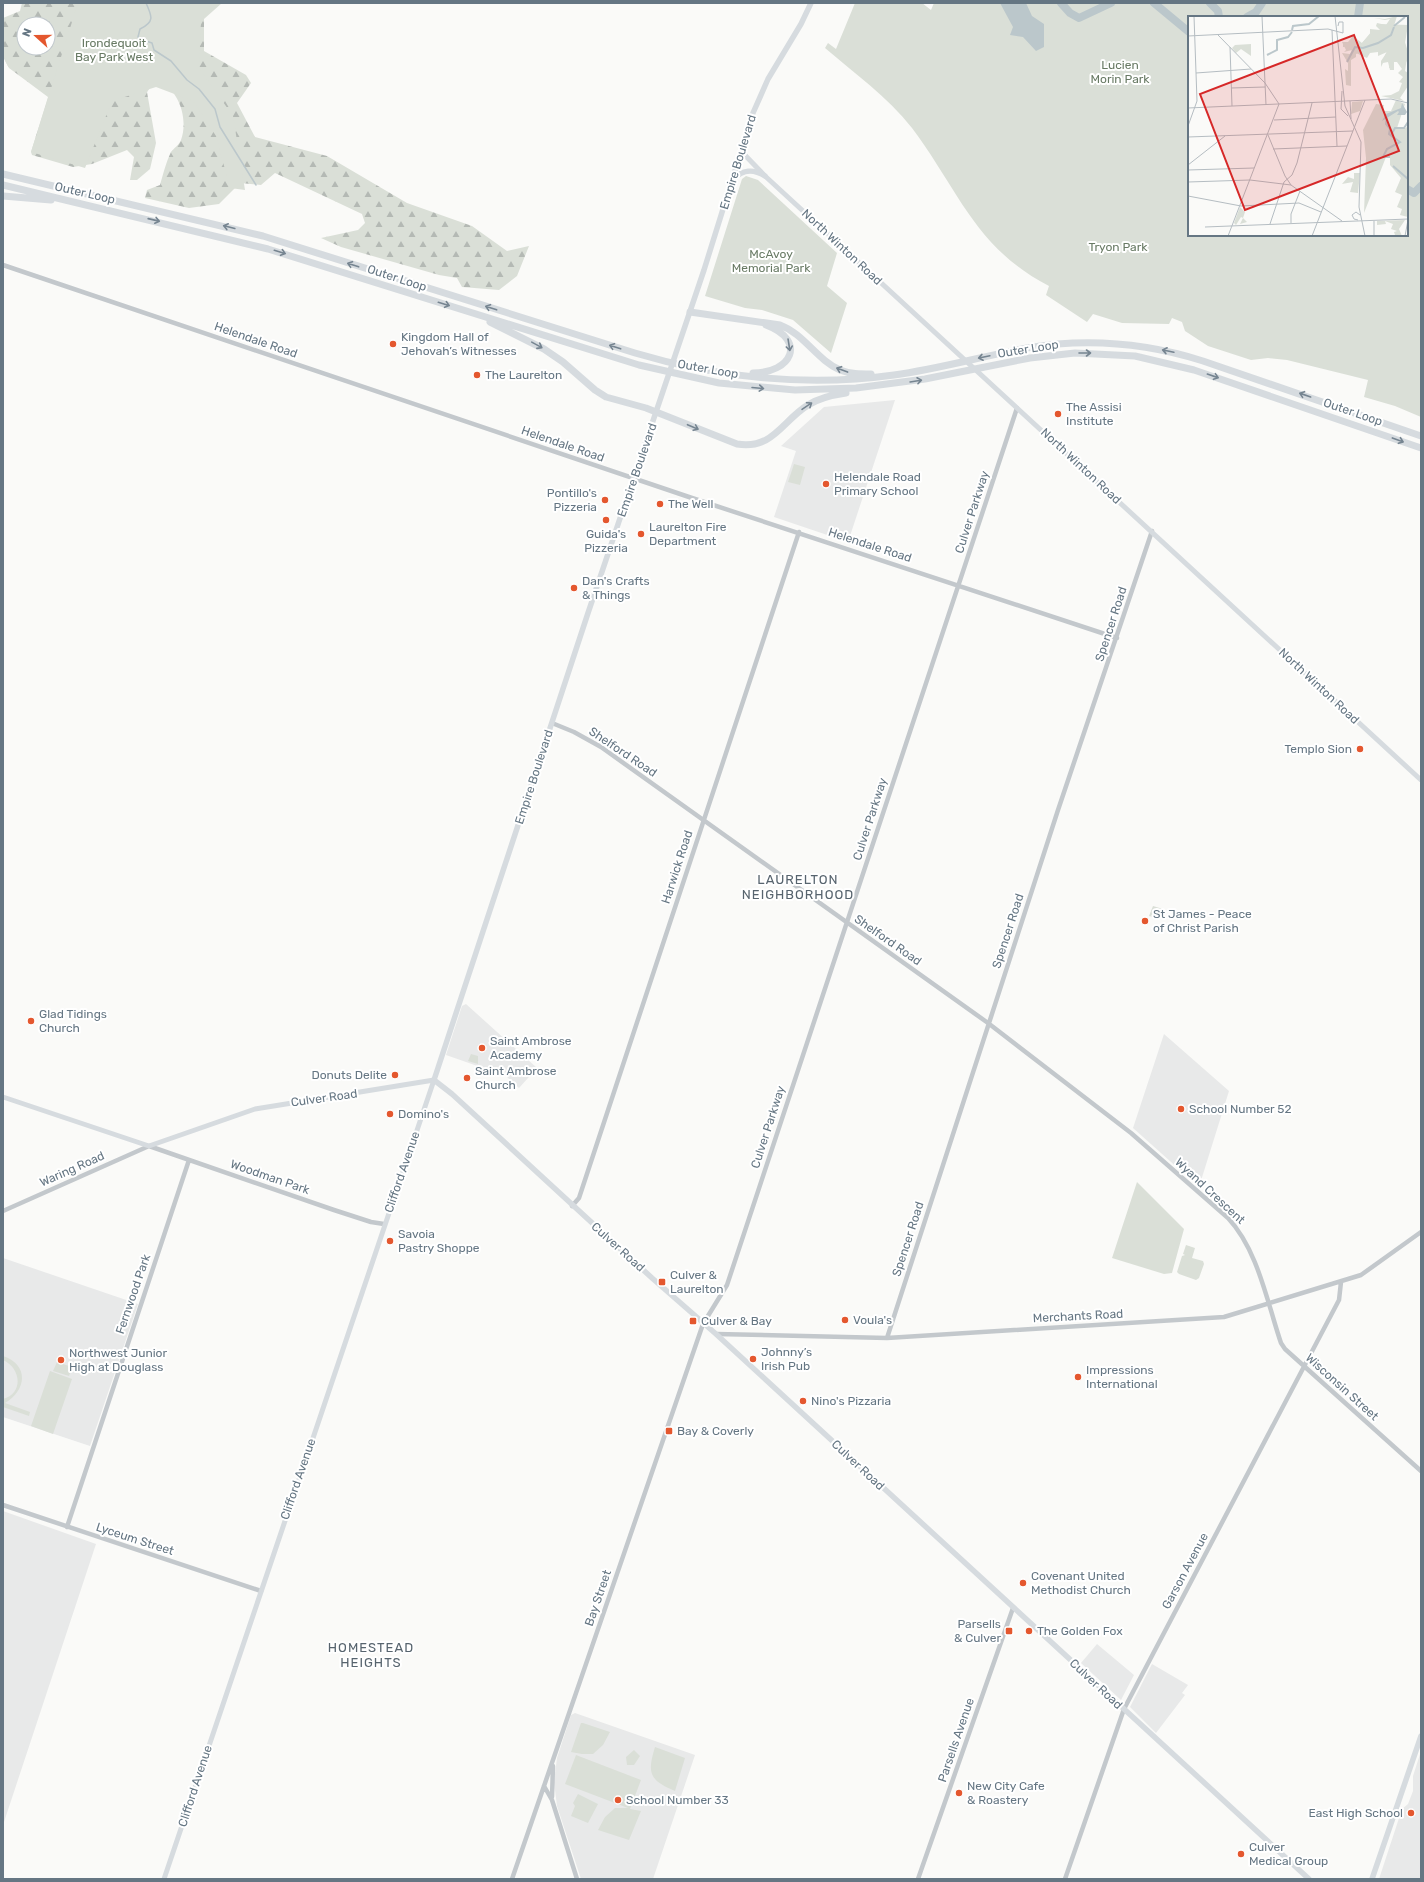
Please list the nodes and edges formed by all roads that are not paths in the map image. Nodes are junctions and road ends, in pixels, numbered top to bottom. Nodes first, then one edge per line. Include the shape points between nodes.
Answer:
1 (811, 3) edge
2 (741, 151) junction
3 (3, 174) edge
4 (765, 176) junction
5 (731, 184) junction
6 (3, 185) edge
7 (3, 196) edge
8 (116, 211) junction
9 (3, 265) edge
10 (464, 310) junction
11 (690, 312) junction
12 (747, 320) junction
13 (696, 368) junction
14 (909, 373) junction
15 (902, 383) junction
16 (1017, 408) junction
17 (657, 412) junction
18 (1421, 436) edge
19 (1421, 448) edge
20 (634, 478) junction
21 (1152, 531) junction
22 (799, 532) junction
23 (959, 585) junction
24 (1117, 638) junction
25 (552, 723) junction
26 (1421, 780) edge
27 (704, 820) junction
28 (846, 922) junction
29 (988, 1023) junction
30 (434, 1080) junction
31 (3, 1097) edge
32 (1126, 1129) joint
33 (150, 1146) junction
34 (189, 1160) junction
35 (572, 1206) junction
36 (3, 1211) edge
37 (384, 1224) junction
38 (1421, 1232) edge
39 (1341, 1282) junction
40 (1268, 1305) junction
41 (703, 1324) junction
42 (716, 1334) junction
43 (887, 1338) junction
44 (1304, 1366) junction
45 (1421, 1471) edge
46 (3, 1505) edge
47 (67, 1527) junction
48 (261, 1591) junction
49 (1013, 1608) junction
50 (1124, 1709) junction
51 (1421, 1736) edge
52 (554, 1756) junction
53 (544, 1786) junction
54 (552, 1800) junction
55 (164, 1879) edge
56 (512, 1879) edge
57 (577, 1879) edge
58 (918, 1879) edge
59 (1065, 1879) edge
60 (1309, 1879) edge
61 (1372, 1879) edge

1 - 2 main road, Empire Boulevard via 762,92
2 - 4 main road, North Winton Road
2 - 5 main road, Empire Boulevard
13 -> 3 highway, Outer Loop via 652,358 263,236
4 - 5 main road via 754,171 745,171
4 - 16 main road, North Winton Road
5 - 11 main road, Empire Boulevard
6 - 8 highway, Outer Loop
7 - 8 highway via 44,199
8 -> 10 highway, Outer Loop via 268,248
9 - 20 street, Helendale Road
10 -> 15 highway, Outer Loop via 649,368 692,378 749,387 810,390
10 -> 17 highway via 544,349 604,396
11 - 12 highway
11 - 17 main road, Empire Boulevard
12 -> 13 highway via 770,327 786,336 790,350 784,363 774,370 760,373
14 -> 12 highway via 871,374 844,371 827,362 786,328
13 - 14 highway, Outer Loop via 749,376 810,380
18 -> 14 highway, Outer Loop via 1203,360 1136,346 1097,343 1051,345
17 -> 15 highway via 732,442 754,444 771,437 804,408 819,400 832,395
15 -> 19 highway, Outer Loop via 1045,356 1083,353 1128,355 1194,370
16 - 21 main road, North Winton Road
16 - 23 street, Culver Parkway
17 - 20 main road, Empire Boulevard
20 - 22 street, Helendale Road
20 - 25 main road, Empire Boulevard
21 - 24 street, Spencer Road
21 - 26 main road, North Winton Road
22 - 23 street, Helendale Road
22 - 27 street, Harwick Road
23 - 24 street, Helendale Road
23 - 28 street, Culver Parkway
24 - 29 street, Spencer Road
25 - 27 street, Shelford Road via 592,741
25 - 30 main road, Empire Boulevard
27 - 28 street, Shelford Road
27 - 35 street, Harwick Road via 579,1198
28 - 29 street, Shelford Road
28 - 41 street, Culver Parkway via 727,1285
29 - 32 street, Shelford Road
29 - 43 street, Spencer Road
30 - 33 main road, Culver Road via 255,1109
30 - 35 main road, Culver Road
30 - 37 main road, Clifford Avenue
31 - 33 main road
32 - 40 street, Wyand Crescent via 1203,1195 1237,1229 1252,1254
33 - 34 street, Woodman Park
33 - 36 street, Waring Road
34 - 37 street, Woodman Park via 371,1222
34 - 47 street, Fernwood Park
35 - 41 main road, Culver Road
37 - 48 main road, Clifford Avenue
38 - 39 street, Merchants Road via 1361,1275
39 - 40 street, Merchants Road
39 - 44 street, Garson Avenue via 1339,1300
40 - 43 street, Merchants Road via 1221,1318
40 - 44 street, Wisconsin Street via 1283,1346
41 - 42 main road, Culver Road
41 - 52 street, Bay Street
42 - 43 street, Merchants Road
42 - 49 main road, Culver Road
44 - 45 street, Wisconsin Street
44 - 50 street, Garson Avenue
46 - 47 street, Lyceum Street
47 - 48 street, Lyceum Street
48 - 55 main road, Clifford Avenue
49 - 50 main road, Culver Road
49 - 58 street, Parsells Avenue
50 - 59 street, Garson Avenue
50 - 60 main road, Culver Road
51 - 61 main road
52 - 53 street, Bay Street
52 - 54 street
53 - 54 street
53 - 56 street, Bay Street
54 - 57 street

